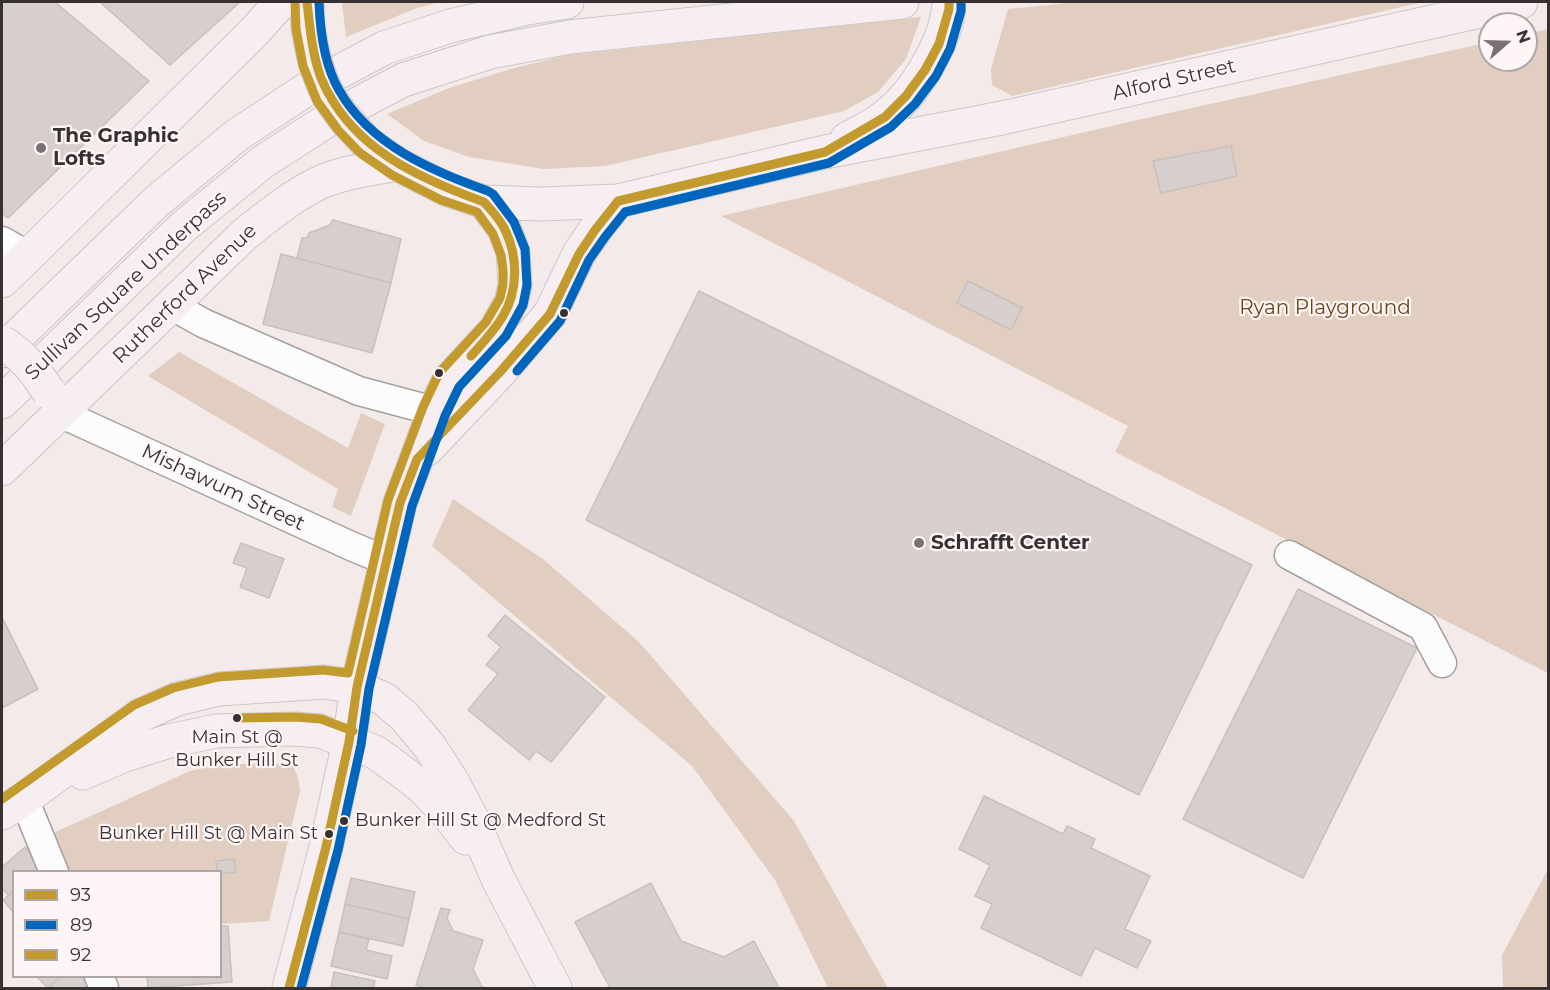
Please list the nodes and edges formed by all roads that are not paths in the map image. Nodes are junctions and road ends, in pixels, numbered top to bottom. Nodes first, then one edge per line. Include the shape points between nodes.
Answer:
1 (281, 2) edge
2 (567, 2) edge
3 (902, 2) edge
4 (950, 2) edge
5 (1521, 2) edge
6 (307, 15) edge
7 (825, 152) junction
8 (397, 165) junction
9 (618, 201) junction
10 (484, 202) junction
11 (15, 249) edge
12 (2, 281) edge
13 (171, 306) junction
14 (2, 342) edge
15 (2, 351) edge
16 (2, 402) edge
17 (55, 403) junction
18 (434, 411) junction
19 (417, 459) junction
20 (2, 469) edge
21 (1289, 555) dead end
22 (387, 561) junction
23 (1442, 663) dead end
24 (357, 687) junction
25 (349, 742) junction
26 (13, 806) edge
27 (53, 870) edge
28 (498, 879) junction
29 (289, 988) edge
30 (555, 988) edge

1 - 11 main road via 254,32
2 - 15 main road, Sullivan Square Underpass via 450,26 384,48 307,89 237,135 156,202
3 - 16 main road, Sullivan Square Underpass via 570,37 490,52 403,80 331,118 264,161 183,227
4 - 7 main road, Alford Street via 939,44 906,96 885,117
5 - 7 main road, Alford Street via 1002,118
6 - 8 main road, Alford Street, bridge via 315,63 328,96 368,144
7 - 9 main road, Alford Street
8 - 10 main road, Alford Street
8 - 13 main road, Rutherford Avenue via 328,180 280,206 245,234
9 - 10 main road, Alford Street
9 - 19 main road via 579,254 550,314
10 - 18 main road via 504,228 513,252 515,285 511,302 496,329 449,380
11 - 12 main road
13 - 17 main road, Rutherford Avenue
13 - 18 street via 359,391
14 - 17 main road, bridge via 29,363
17 - 20 main road, Rutherford Avenue
17 - 22 street, Mishawum Street
18 - 19 main road
19 - 22 main road via 400,503
21 - 23 street via 1423,627
22 - 24 main road
24 - 25 main road
24 - 26 main road via 324,682 219,689 177,699 141,715
24 - 28 main road via 384,699 430,747 472,819
25 - 26 main road via 304,729 216,731 125,755
25 - 28 main road via 375,752 422,788
25 - 29 main road
26 - 27 street
28 - 30 main road

